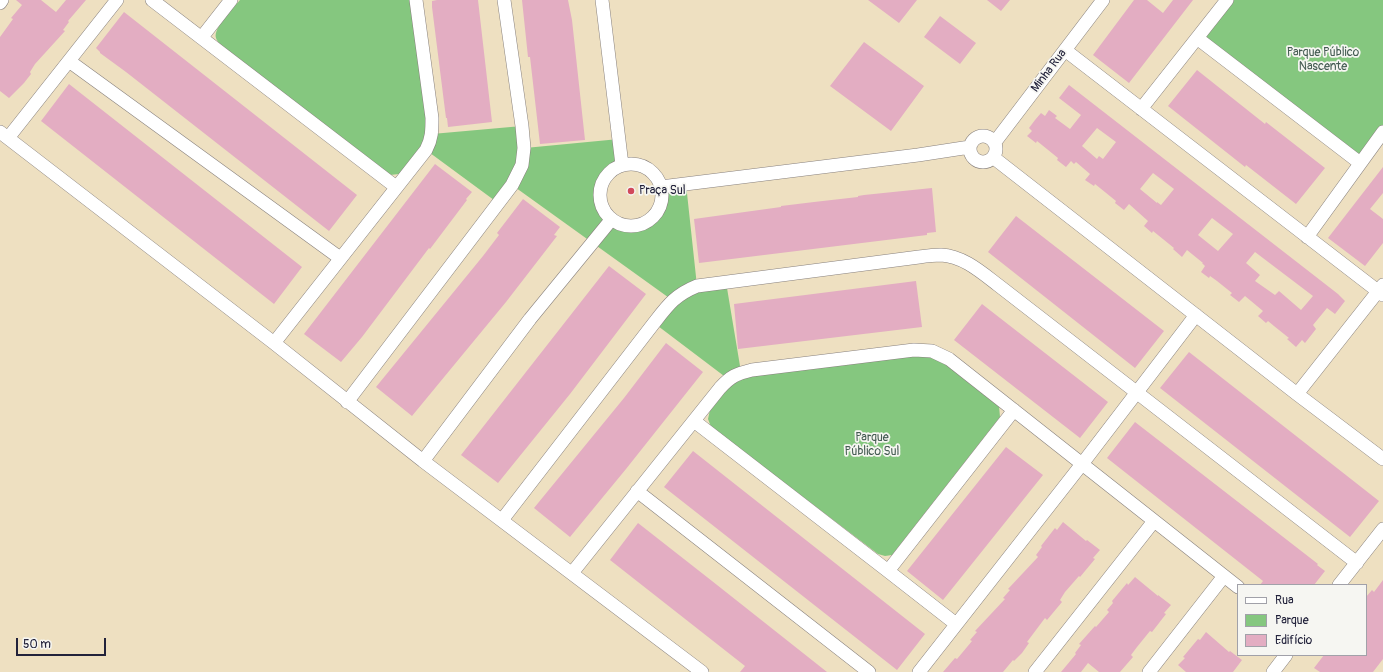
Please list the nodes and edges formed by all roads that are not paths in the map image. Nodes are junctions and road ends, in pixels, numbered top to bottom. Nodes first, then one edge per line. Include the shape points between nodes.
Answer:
1 (2, 0) edge
2 (117, 0) edge
3 (152, 0) edge
4 (231, 0) edge
5 (416, 0) edge
6 (504, 0) edge
7 (602, 0) edge
8 (1103, 0) edge
9 (1227, 0) edge
10 (0, 3) edge
11 (202, 37) junction
12 (1197, 38) junction
13 (1066, 50) junction
14 (69, 61) junction
15 (1141, 109) junction
16 (1383, 132) edge
17 (4, 135) edge
18 (995, 142) junction
19 (970, 148) junction
20 (994, 158) junction
21 (1360, 163) junction
22 (622, 166) junction
23 (396, 187) junction
24 (661, 187) junction
25 (611, 220) junction
26 (1306, 237) junction
27 (340, 258) junction
28 (1381, 291) edge
29 (1196, 314) junction
30 (274, 343) junction
31 (1137, 392) junction
32 (1297, 394) junction
33 (347, 402) junction
34 (1014, 410) junction
35 (694, 421) junction
36 (1383, 459) edge
37 (424, 461) junction
38 (1082, 464) junction
39 (637, 491) junction
40 (502, 520) junction
41 (1154, 520) junction
42 (1383, 529) edge
43 (1356, 563) junction
44 (888, 571) junction
45 (572, 573) junction
46 (1224, 576) junction
47 (1340, 584) edge
48 (1237, 586) edge
49 (956, 624) junction
50 (1285, 656) edge
51 (702, 672) edge
52 (869, 672) edge
53 (919, 672) edge
54 (1035, 672) edge
55 (1149, 672) edge
56 (1273, 672) edge

1 - 10 street
2 - 14 street
3 - 11 street
4 - 11 street
5 - 23 street via 432,134 426,150
6 - 33 street via 522,126 522,165 512,185
7 - 22 street
8 - 13 street, Minha Rua
9 - 12 street
11 - 23 street
12 - 15 street
12 - 21 street
13 - 15 street
13 - 18 street, Minha Rua
14 - 17 street
14 - 27 street
15 - 26 street
16 - 21 street
17 - 30 street
18 - 19 street via 988,136 980,136 973,140
18 - 20 street via 997,150
19 - 20 street via 972,156 978,161 986,162
19 - 24 street
20 - 29 street
21 - 26 street
22 - 24 street via 632,164 650,170
22 - 25 street via 613,170 601,186 601,204
23 - 27 street
24 - 25 street via 660,207 647,222 638,226 628,226
25 - 37 street via 530,319
26 - 28 street
27 - 30 street
28 - 32 street
29 - 31 street
29 - 32 street
30 - 33 street
31 - 38 street
31 - 40 street via 998,285 967,263 954,258 941,255 919,257 697,286 672,300
31 - 43 street
32 - 36 street
33 - 37 street
34 - 35 street via 949,359 932,351 914,350 740,372 728,379
34 - 38 street
34 - 44 street
35 - 39 street
35 - 44 street
37 - 40 street
38 - 41 street
38 - 49 street
39 - 45 street
39 - 52 street
40 - 45 street
41 - 46 street
41 - 54 street
42 - 43 street
43 - 47 street
44 - 49 street
45 - 51 street
46 - 48 street
46 - 55 street
49 - 53 street
50 - 56 street

